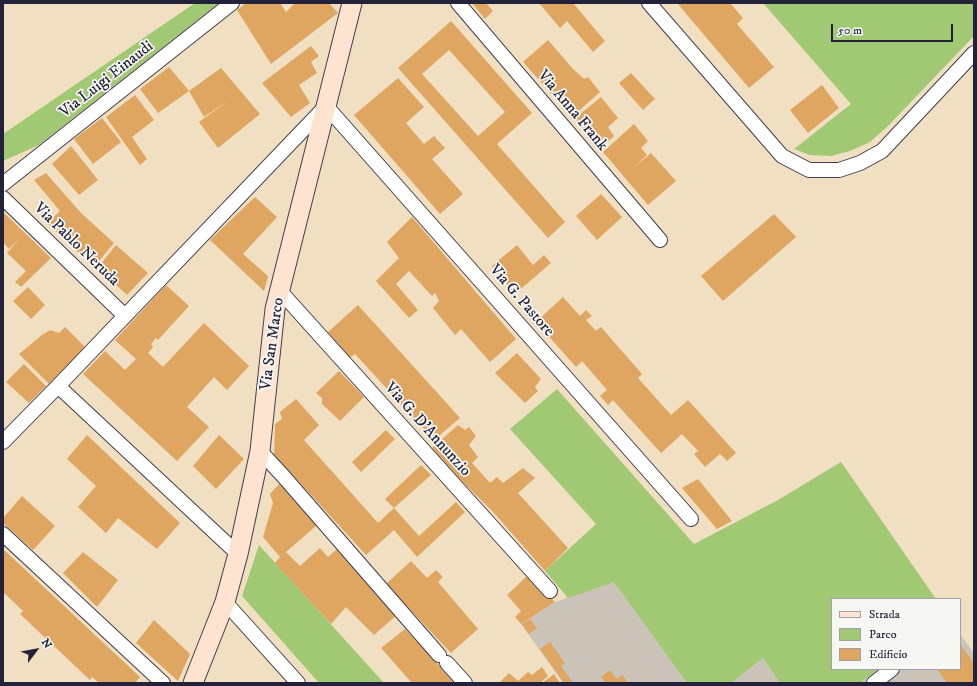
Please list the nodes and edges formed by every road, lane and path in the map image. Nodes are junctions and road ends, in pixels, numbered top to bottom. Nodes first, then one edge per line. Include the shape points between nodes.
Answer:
1 (232, 3) edge
2 (352, 3) edge
3 (458, 3) edge
4 (649, 3) edge
5 (974, 53) edge
6 (326, 106) junction
7 (3, 184) edge
8 (3, 198) edge
9 (660, 240) dead end
10 (280, 291) junction
11 (125, 316) junction
12 (58, 386) junction
13 (3, 442) edge
14 (260, 451) junction
15 (691, 519) dead end
16 (3, 534) edge
17 (238, 554) junction
18 (550, 591) dead end
19 (226, 602) junction
20 (891, 670) edge
21 (163, 683) edge
22 (193, 683) edge
23 (298, 683) edge
24 (465, 683) edge
25 (874, 683) edge

1 - 7 street, Via Luigi Einaudi
2 - 6 main road, Via San Marco
3 - 9 street, Via Anna Frank
4 - 5 street via 782,156 809,170 839,170 860,163 882,151
6 - 10 main road, Via San Marco
6 - 11 street
6 - 15 street, Via G. Pastore
8 - 11 street, Via Pablo Neruda
10 - 14 main road, Via San Marco via 275,309
10 - 18 street, Via G. D'Annunzio
11 - 12 street
12 - 13 street
12 - 17 street
14 - 17 main road, Via San Marco
14 - 24 street
16 - 21 street
17 - 19 main road, Via San Marco
19 - 22 main road, Via San Marco
19 - 23 street
20 - 25 street

